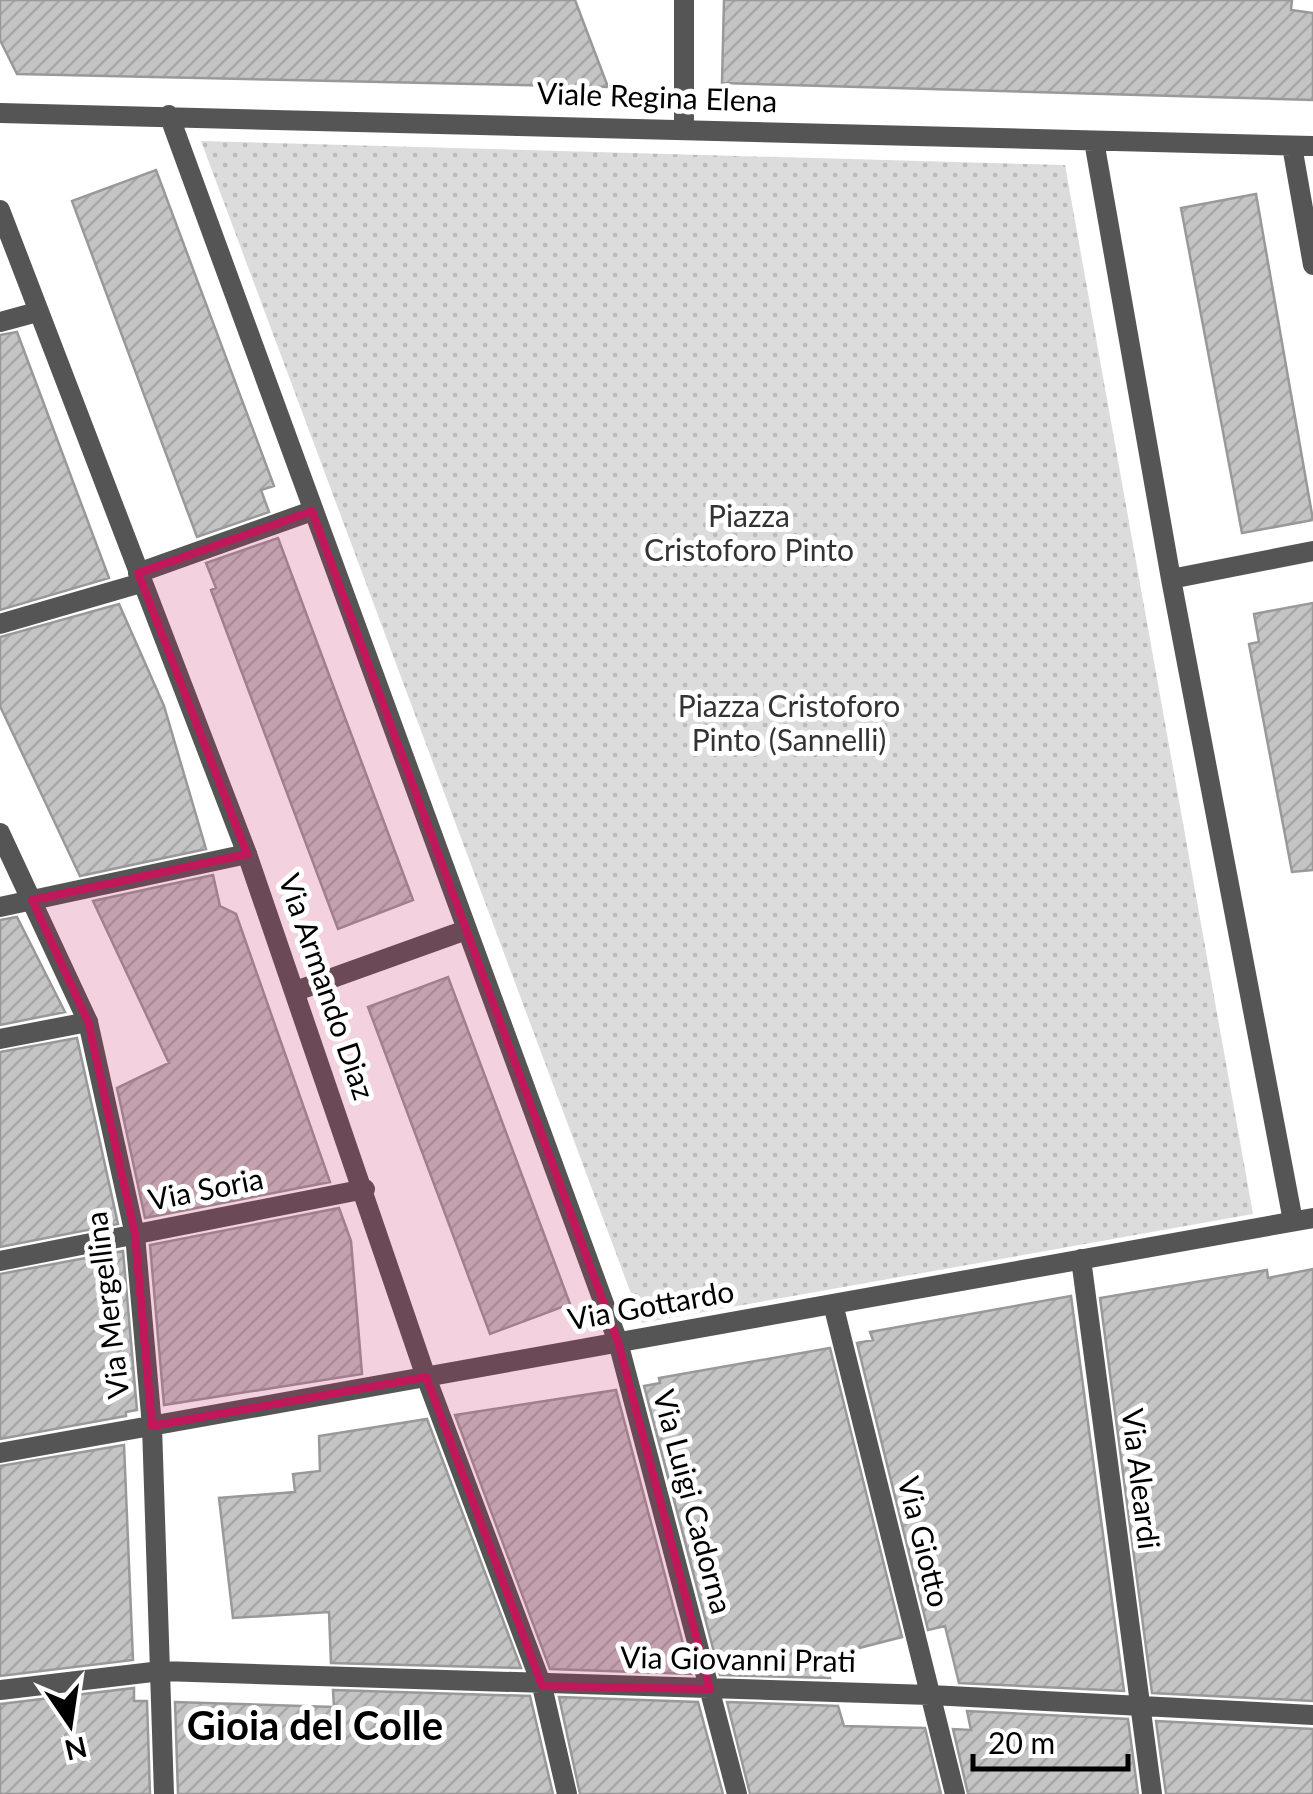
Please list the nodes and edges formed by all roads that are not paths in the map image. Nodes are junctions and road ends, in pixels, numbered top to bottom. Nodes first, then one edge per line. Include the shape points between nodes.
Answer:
1 (684, 0) edge
2 (0, 113) edge
3 (169, 115) junction
4 (684, 129) junction
5 (1094, 141) junction
6 (1302, 146) edge
7 (0, 210) edge
8 (1313, 265) edge
9 (37, 312) junction
10 (0, 322) edge
11 (312, 511) junction
12 (1313, 551) edge
13 (139, 578) junction
14 (1171, 579) junction
15 (0, 624) edge
16 (0, 833) edge
17 (247, 854) junction
18 (32, 900) junction
19 (0, 907) edge
20 (466, 930) junction
21 (296, 991) junction
22 (88, 1022) junction
23 (0, 1039) edge
24 (365, 1189) junction
25 (1303, 1220) edge
26 (135, 1235) junction
27 (1081, 1259) junction
28 (0, 1261) edge
29 (833, 1304) junction
30 (618, 1342) junction
31 (426, 1377) junction
32 (152, 1426) junction
33 (0, 1453) edge
34 (160, 1671) junction
35 (542, 1686) junction
36 (710, 1689) junction
37 (0, 1690) edge
38 (930, 1694) junction
39 (1139, 1707) junction
40 (1313, 1715) edge
41 (164, 1794) edge
42 (567, 1794) edge
43 (737, 1794) edge
44 (955, 1794) edge
45 (1152, 1794) edge

1 - 4 street
2 - 3 street, Viale Regina Elena
3 - 4 street, Viale Regina Elena
3 - 11 street
4 - 5 street, Viale Regina Elena
5 - 6 street, Viale Regina Elena
5 - 14 street
6 - 8 street
7 - 9 street, Via Armando Diaz
9 - 10 street
9 - 13 street, Via Armando Diaz
11 - 13 street
11 - 20 street
12 - 14 street
13 - 15 street
13 - 17 street, Via Armando Diaz
14 - 25 street
16 - 18 street, Via Mergellina
17 - 18 street
17 - 21 street, Via Armando Diaz
18 - 19 street
18 - 22 street, Via Mergellina
20 - 21 street
20 - 30 street
21 - 24 street, Via Armando Diaz
22 - 23 street
22 - 26 street, Via Mergellina
24 - 26 street, Via Soria
24 - 31 street, Via Armando Diaz
25 - 27 street, Via Gottardo
26 - 28 street, Via Soria
26 - 32 street, Via Mergellina
27 - 29 street, Via Gottardo
27 - 39 street, Via Aleardi
29 - 30 street, Via Gottardo
29 - 38 street, Via Giotto
30 - 31 street, Via Gottardo
30 - 36 street, Via Luigi Cadorna
31 - 32 street, Via Gottardo
31 - 35 street, Via Armando Diaz
32 - 33 street, Via Gottardo
32 - 34 street, Via Mergellina
34 - 35 street, Via Giovanni Prati
34 - 37 street, Via Giovanni Prati
34 - 41 street, Via Mergellina
35 - 36 street, Via Giovanni Prati
35 - 42 street, Via Armando Diaz
36 - 38 street, Via Giovanni Prati
36 - 43 street, Via Luigi Cadorna
38 - 39 street, Via Giovanni Prati
38 - 44 street, Via Giotto
39 - 40 street, Via Giovanni Prati
39 - 45 street, Via Aleardi

